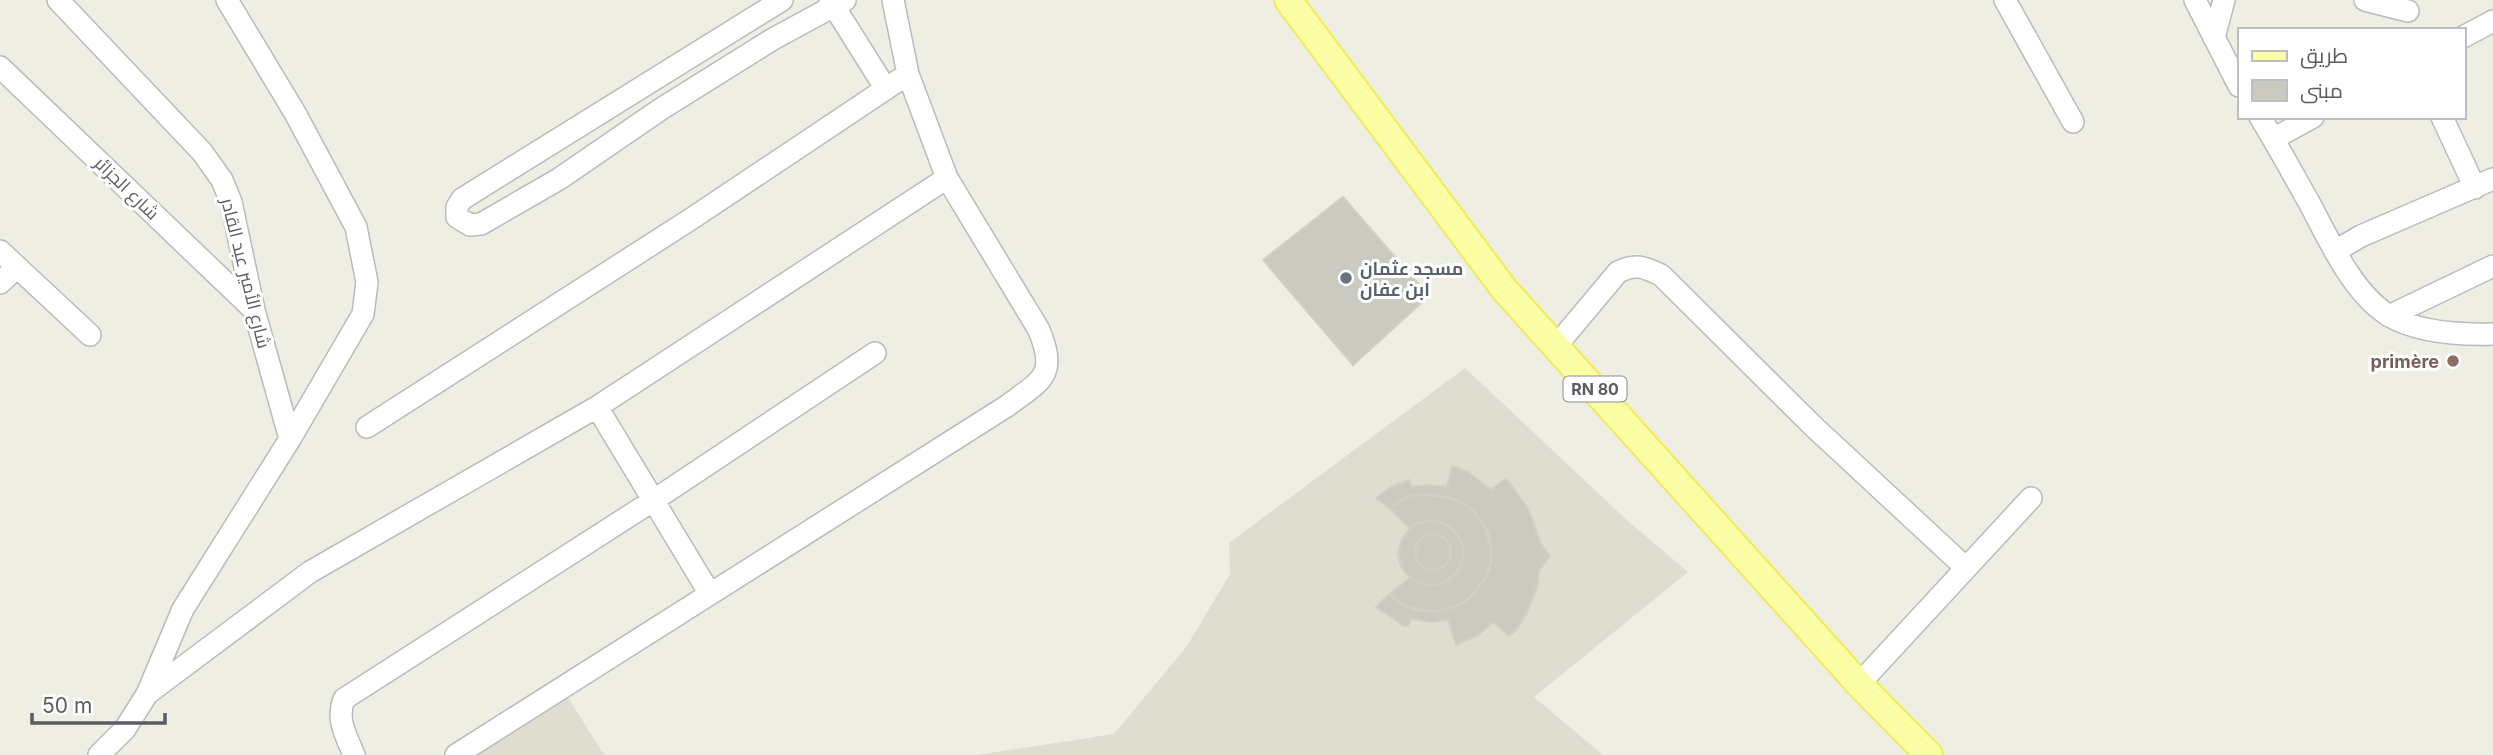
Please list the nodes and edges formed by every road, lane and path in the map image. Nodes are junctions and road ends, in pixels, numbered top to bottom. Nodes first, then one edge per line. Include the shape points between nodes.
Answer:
1 (58, 0) edge
2 (227, 0) edge
3 (782, 0) edge
4 (893, 0) edge
5 (1288, 0) edge
6 (2005, 0) edge
7 (2195, 0) edge
8 (2224, 0) edge
9 (2365, 0) edge
10 (836, 2) edge
11 (2408, 14) edge
12 (2493, 21) edge
13 (2465, 36) edge
14 (2214, 38) junction
15 (0, 67) edge
16 (908, 74) junction
17 (2238, 84) edge
18 (886, 89) junction
19 (2261, 119) edge
20 (2309, 119) edge
21 (2443, 119) edge
22 (2073, 122) dead end
23 (576, 130) junction
24 (2273, 139) junction
25 (591, 156) junction
26 (947, 178) junction
27 (2484, 183) edge
28 (0, 251) edge
29 (2335, 251) junction
30 (2493, 266) edge
31 (17, 267) junction
32 (0, 284) edge
33 (254, 310) junction
34 (2389, 316) junction
35 (2493, 334) edge
36 (90, 335) dead end
37 (1556, 346) junction
38 (875, 353) dead end
39 (597, 407) junction
40 (367, 428) dead end
41 (290, 439) junction
42 (2031, 498) dead end
43 (654, 500) junction
44 (1966, 568) junction
45 (710, 594) junction
46 (1859, 684) junction
47 (146, 694) junction
48 (99, 755) edge
49 (354, 755) edge
50 (456, 755) edge
51 (1929, 755) edge

1 - 33 street, شارع الأمير عبد القادر via 202,152 222,180
2 - 41 street via 356,227 367,282 363,314
3 - 23 street
4 - 16 street
5 - 37 main road, RN 80 via 1504,289
6 - 22 street
7 - 14 street
8 - 14 street
9 - 11 street
10 - 18 street
10 - 25 street
12 - 13 street
14 - 17 street
15 - 33 street, شارع الجزائر
16 - 18 street
16 - 26 street
18 - 40 street
19 - 24 street
20 - 24 street
21 - 27 street
23 - 25 street
23 - 25 street via 462,199 457,217 470,225 481,224
24 - 29 street
26 - 39 street
26 - 45 street via 1039,330 1048,363 1044,377 1007,406
27 - 29 street
28 - 31 street
29 - 34 street via 2368,301
30 - 34 street
31 - 32 street
31 - 36 street
33 - 41 street, شارع الأمير عبد القادر
34 - 35 street via 2427,329
37 - 44 street via 1618,272 1630,266 1661,275 1813,426
37 - 46 main road, RN 80
38 - 43 street
39 - 43 street
39 - 47 street via 310,572
41 - 47 street via 183,609
42 - 44 street
43 - 45 street
43 - 49 street via 344,699 340,722
44 - 46 street
45 - 50 street
46 - 51 main road, RN 80
47 - 48 street via 125,729

